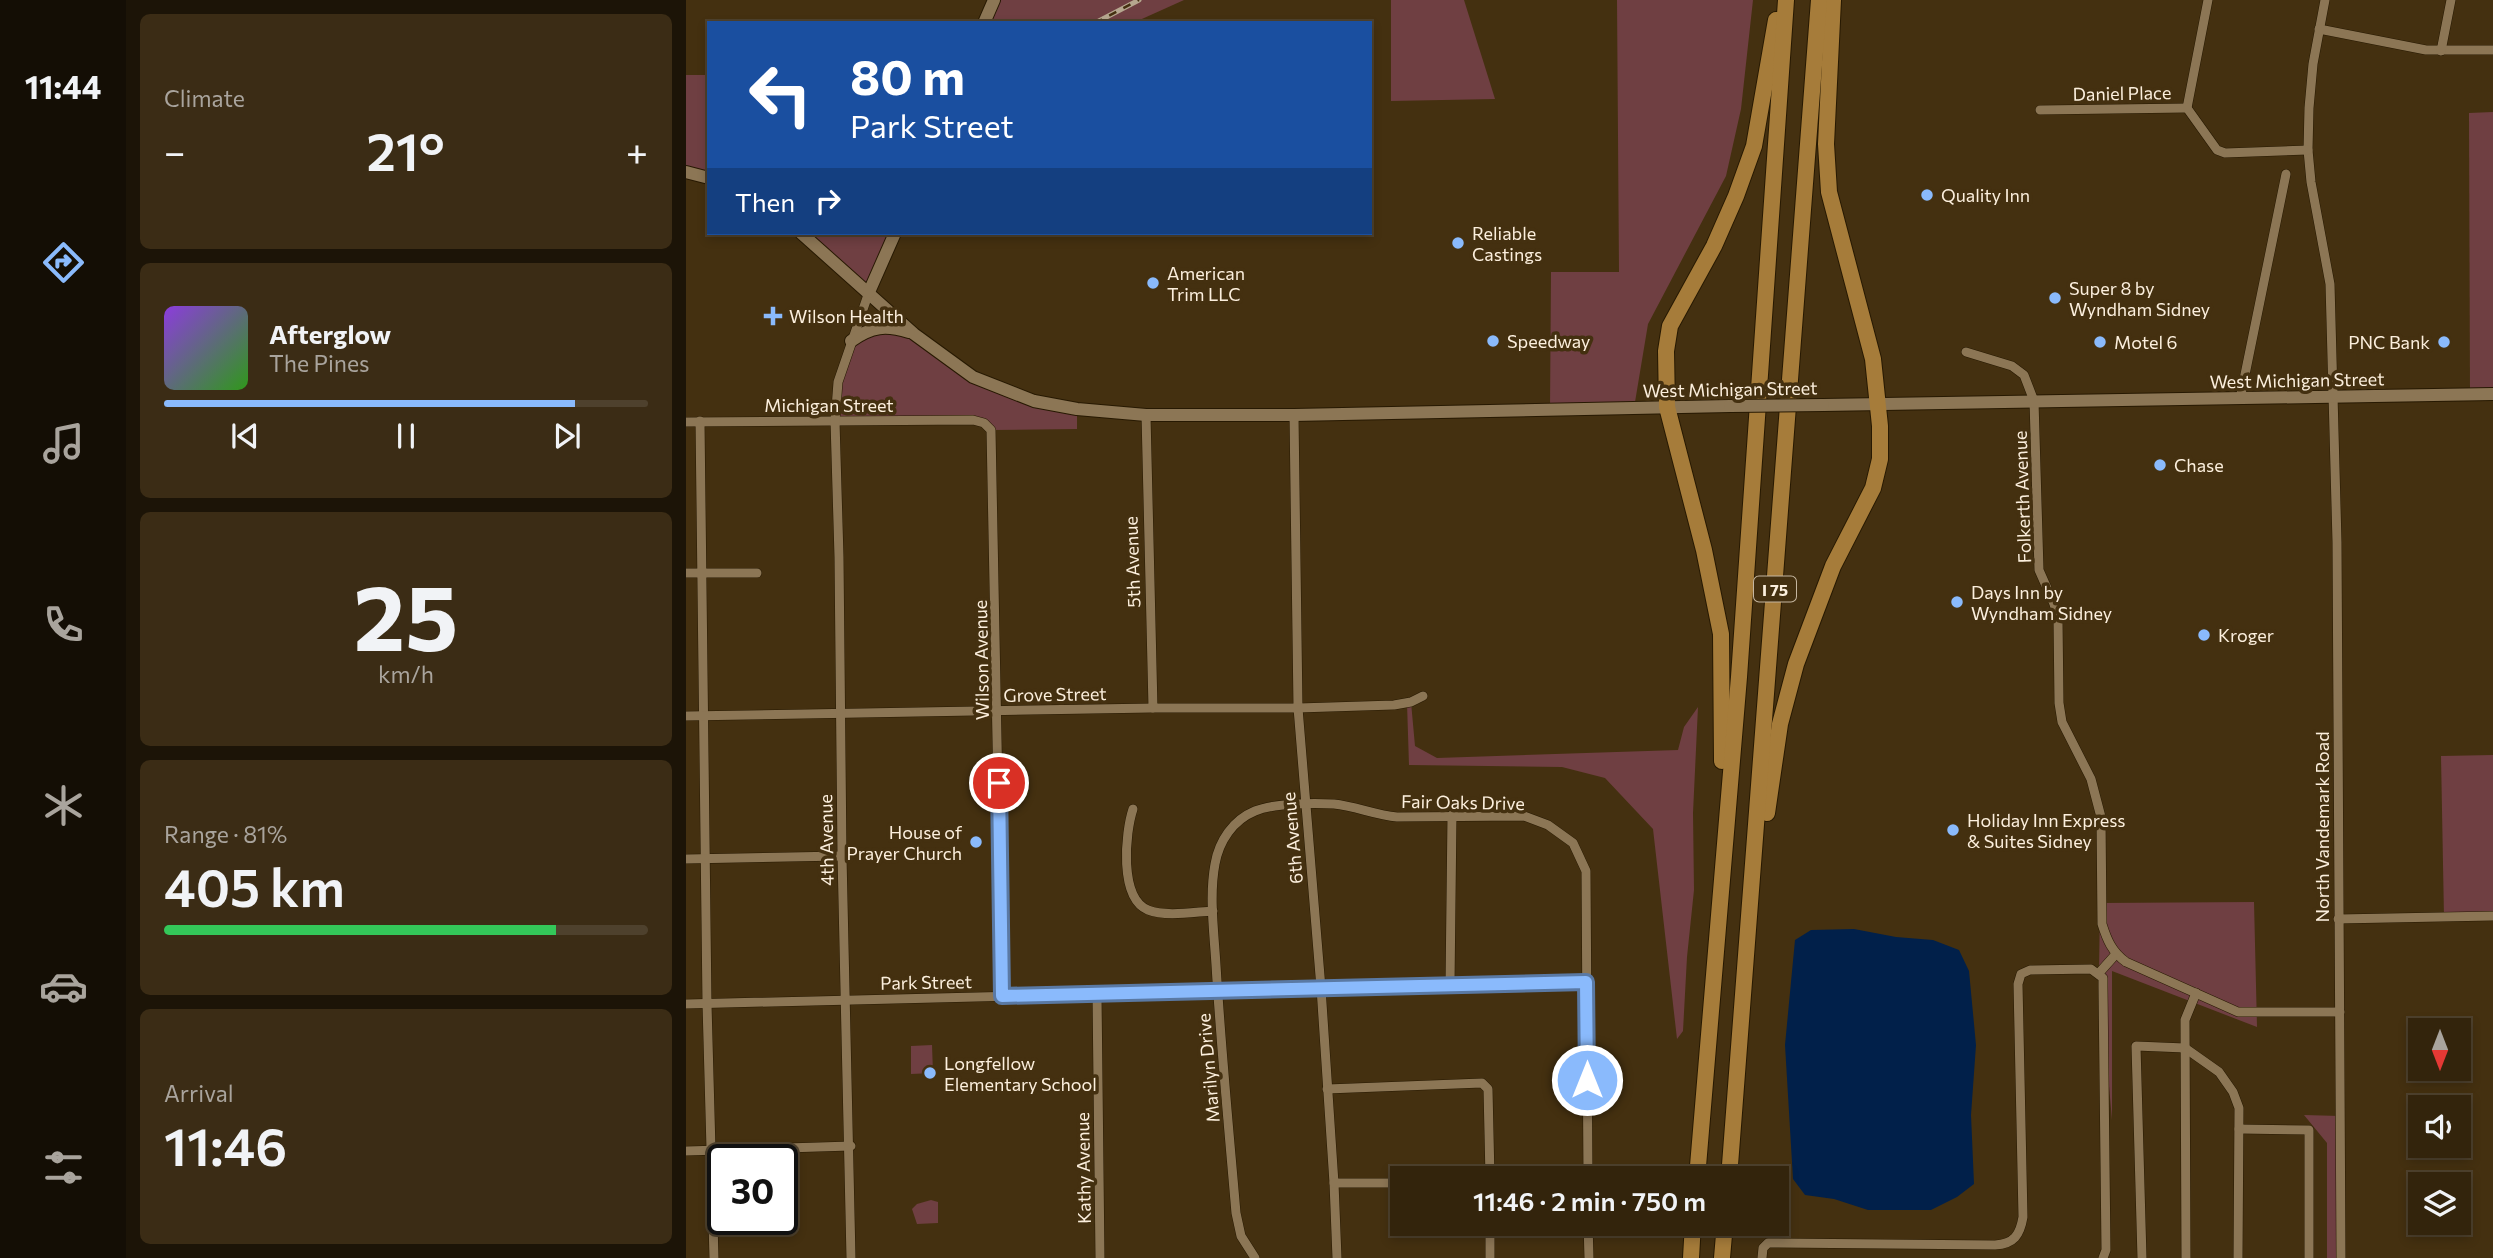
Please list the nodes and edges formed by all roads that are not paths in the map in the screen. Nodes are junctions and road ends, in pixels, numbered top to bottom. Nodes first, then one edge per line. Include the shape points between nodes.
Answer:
1 (994, 0) edge
2 (1779, 0) edge
3 (1786, 0) edge
4 (1819, 0) edge
5 (1833, 0) edge
6 (2208, 0) edge
7 (2325, 0) edge
8 (2451, 0) edge
9 (986, 21) edge
10 (2319, 29) junction
11 (2493, 50) edge
12 (2441, 51) junction
13 (2187, 108) junction
14 (2040, 110) dead end
15 (2308, 150) junction
16 (686, 172) edge
17 (2286, 174) dead end
18 (707, 177) edge
19 (802, 235) edge
20 (894, 235) edge
21 (869, 292) junction
22 (914, 334) junction
23 (851, 341) junction
24 (1966, 352) dead end
25 (2493, 394) edge
26 (2333, 397) junction
27 (2240, 399) junction
28 (2034, 401) junction
29 (1878, 404) junction
30 (1667, 407) junction
31 (1146, 415) junction
32 (1294, 415) junction
33 (973, 420) joint
34 (700, 421) junction
35 (835, 421) junction
36 (686, 422) edge
37 (701, 572) junction
38 (686, 573) edge
39 (757, 573) dead end
40 (1423, 696) dead end
41 (1153, 708) junction
42 (1298, 708) junction
43 (997, 711) junction
44 (841, 715) junction
45 (686, 716) edge
46 (703, 716) junction
47 (1304, 805) junction
48 (1133, 809) dead end
49 (1452, 815) junction
50 (1723, 855) junction
51 (842, 856) junction
52 (707, 858) junction
53 (686, 859) edge
54 (1751, 898) junction
55 (1213, 911) junction
56 (2493, 916) edge
57 (2338, 919) junction
58 (2116, 954) junction
59 (2099, 973) junction
60 (1586, 982) junction
61 (1450, 985) junction
62 (1321, 988) junction
63 (1218, 991) junction
64 (2196, 993) junction
65 (1097, 994) junction
66 (1002, 996) junction
67 (845, 1000) junction
68 (686, 1004) edge
69 (707, 1004) junction
70 (2340, 1012) junction
71 (2185, 1048) junction
72 (1327, 1090) junction
73 (2239, 1129) junction
74 (711, 1144) edge
75 (850, 1146) junction
76 (798, 1147) edge
77 (707, 1150) edge
78 (686, 1151) edge
79 (1490, 1166) edge
80 (1588, 1166) edge
81 (1698, 1166) edge
82 (1730, 1166) edge
83 (1334, 1183) junction
84 (1390, 1183) edge
85 (713, 1235) edge
86 (1490, 1236) edge
87 (1588, 1236) edge
88 (1692, 1236) edge
89 (1724, 1236) edge
90 (714, 1258) edge
91 (852, 1258) edge
92 (1100, 1258) edge
93 (1255, 1258) edge
94 (1337, 1258) edge
95 (1490, 1258) edge
96 (1589, 1258) edge
97 (1691, 1258) edge
98 (1722, 1258) edge
99 (1762, 1258) edge
100 (2103, 1258) edge
101 (2142, 1258) edge
102 (2186, 1258) edge
103 (2238, 1258) edge
104 (2309, 1258) edge
105 (2341, 1258) edge

1 - 9 main road
2 - 30 highway via 1754,146 1714,246 1671,326 1666,351
3 - 50 highway, I 75
4 - 54 highway, I 75
5 - 29 highway via 1826,144 1829,192 1873,359
6 - 13 street
7 - 10 street, North Vandemark Road
8 - 12 street
10 - 12 street
10 - 15 street, North Vandemark Road
11 - 12 street
13 - 14 street, Daniel Place
13 - 15 street, Daniel Place via 2217,150 2225,153
15 - 26 street, North Vandemark Road via 2330,284
16 - 18 main road
17 - 27 street
19 - 21 main road, West Michigan Street
20 - 21 main road
21 - 22 main road, West Michigan Street
21 - 23 street, 4th Avenue
22 - 23 main road via 876,327
22 - 31 main road, West Michigan Street via 973,377 1034,401
23 - 35 street, 4th Avenue via 838,382
24 - 28 street via 2012,366 2024,375
25 - 26 main road, West Michigan Street
26 - 27 main road, West Michigan Street
26 - 57 street, North Vandemark Road
27 - 28 main road, West Michigan Street
28 - 29 main road, West Michigan Street
28 - 58 street, Folkerth Avenue via 2039,570 2058,619 2062,722 2098,800 2102,924
29 - 30 main road, West Michigan Street, bridge
29 - 54 highway via 1880,459 1873,488 1833,566 1796,664 1780,724
30 - 32 main road, West Michigan Street
30 - 50 highway via 1721,634
31 - 32 main road, West Michigan Street
31 - 41 street, 5th Avenue
32 - 42 street, 6th Avenue
33 - 35 street, Michigan Street
33 - 43 street, Wilson Avenue via 991,430
34 - 35 street, Michigan Street
34 - 36 street, Michigan Street
34 - 37 street
35 - 44 street, 4th Avenue
37 - 38 street
37 - 39 street
37 - 46 street
40 - 42 street, Grove Street via 1394,705
41 - 42 street, Grove Street
41 - 43 street, Grove Street
42 - 47 street, 6th Avenue
43 - 44 street, Grove Street
43 - 66 street, Wilson Avenue
44 - 46 street, Grove Street
44 - 51 street, 4th Avenue
45 - 46 street, Grove Street
46 - 52 street
47 - 49 street, Fair Oaks Drive via 1335,804 1396,817
47 - 55 street, Marilyn Drive via 1254,811 1228,832 1214,866
47 - 62 street, 6th Avenue
48 - 55 street via 1127,825 1128,876 1135,900 1160,912
49 - 60 street, Fair Oaks Drive via 1524,816 1548,825 1573,843 1586,871
49 - 61 street
50 - 81 highway, I 75
51 - 52 street
51 - 67 street, 4th Avenue
52 - 53 street
52 - 69 street
54 - 82 highway, I 75
55 - 63 street, Marilyn Drive
56 - 57 street
57 - 70 street, North Vandemark Road
58 - 59 street
58 - 64 street
59 - 99 street via 2079,969 2021,974 2023,1217 2015,1239 1995,1245 1768,1243
59 - 100 street via 2103,978
60 - 61 street, Park Street
60 - 80 street, Fair Oaks Drive
61 - 62 street, Park Street
62 - 63 street, Park Street
62 - 72 street, 6th Avenue
63 - 65 street, Park Street
63 - 93 street, Marilyn Drive via 1236,1213 1241,1236
64 - 70 street via 2238,1012
64 - 71 street via 2185,1020
65 - 66 street, Park Street
65 - 92 street, Kathy Avenue
66 - 67 street, Park Street
67 - 69 street, Park Street
67 - 75 street, 4th Avenue
68 - 69 street, Park Street
69 - 74 street
70 - 105 street, North Vandemark Road
71 - 73 street via 2219,1072 2233,1092
71 - 101 street via 2136,1046
71 - 102 street
72 - 79 street via 1482,1083 1488,1090
72 - 83 street, 6th Avenue
73 - 103 street
73 - 104 street via 2309,1130
75 - 76 street
75 - 91 street, 4th Avenue
77 - 78 street
83 - 84 street
83 - 94 street, 6th Avenue
85 - 90 street
86 - 95 street
87 - 96 street
88 - 97 highway
89 - 98 highway

